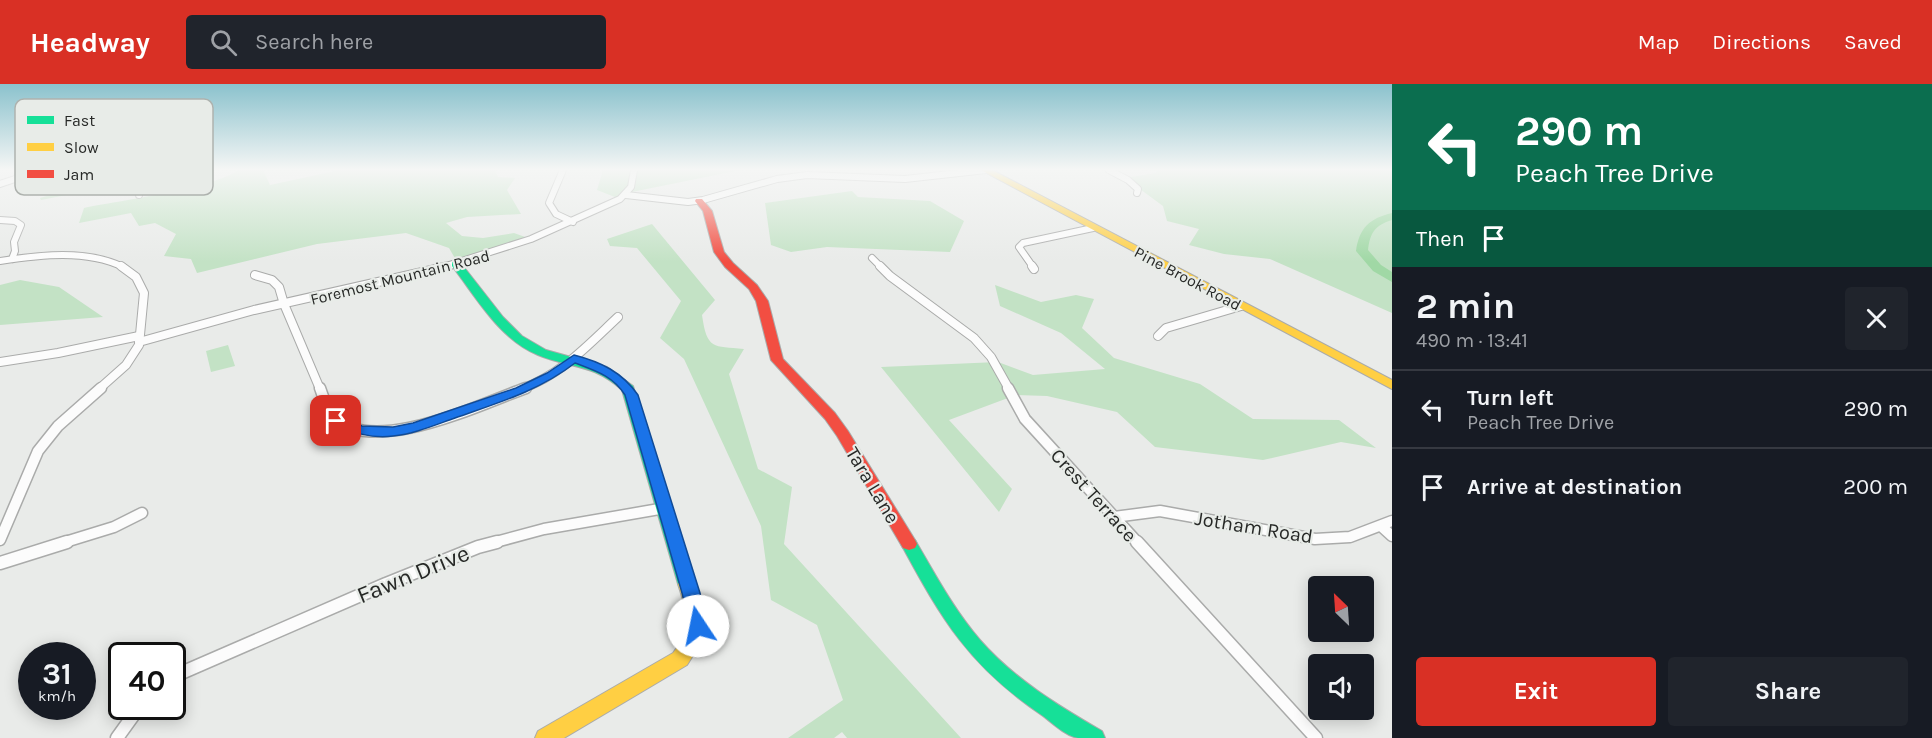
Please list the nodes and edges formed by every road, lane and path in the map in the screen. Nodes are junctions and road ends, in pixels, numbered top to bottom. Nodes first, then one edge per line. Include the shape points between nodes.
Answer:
1 (550, 201) edge
2 (615, 201) edge
3 (668, 201) edge
4 (699, 201) joint
5 (1042, 201) edge
6 (0, 220) edge
7 (573, 222) junction
8 (1093, 228) junction
9 (872, 258) dead end
10 (12, 259) junction
11 (0, 261) edge
12 (456, 264) junction
13 (1034, 269) dead end
14 (255, 274) dead end
15 (284, 304) junction
16 (1240, 306) junction
17 (618, 317) dead end
18 (1158, 336) dead end
19 (139, 339) junction
20 (574, 358) junction
21 (0, 362) edge
22 (1392, 385) edge
23 (665, 508) junction
24 (142, 513) dead end
25 (1114, 517) junction
26 (4, 520) edge
27 (1387, 523) edge
28 (1392, 536) edge
29 (0, 540) edge
30 (0, 563) edge
31 (186, 671) edge
32 (130, 720) edge
33 (117, 738) edge
34 (545, 738) edge
35 (1095, 738) edge
36 (1316, 738) edge

1 - 7 street via 556,214
2 - 7 street, Foremost Mountain Road
3 - 4 street
4 - 35 street, Tara Lane via 705,207 720,254 762,301 777,360 843,434 962,632 986,658 1068,724
5 - 8 street, Pine Brook Road
6 - 10 street via 21,225
7 - 12 street, Foremost Mountain Road via 520,245
8 - 13 street via 1023,243 1020,251
8 - 16 street, Pine Brook Road
9 - 25 street, Crest Terrace via 890,276 974,338 991,357 1025,419
10 - 11 street
10 - 19 street via 70,255 123,267 143,287
12 - 15 street, Foremost Mountain Road via 358,290
12 - 20 street via 528,346
14 - 15 street via 275,281
15 - 19 street, Foremost Mountain Road
15 - 20 street via 332,416 341,424 360,430 393,432 427,423 521,391
16 - 18 street via 1166,328
16 - 22 street, Pine Brook Road
17 - 20 street
19 - 21 street, Foremost Mountain Road
19 - 26 street via 136,353 126,365 47,438
20 - 23 street via 610,372 628,389
23 - 31 street, Fawn Drive via 544,529 478,547
23 - 34 street via 698,619 691,646 675,664
24 - 30 street via 114,527
25 - 27 street, Jotham Road via 1160,511 1315,539 1350,537
25 - 36 street, Crest Terrace
26 - 29 street
27 - 28 street
32 - 33 street

